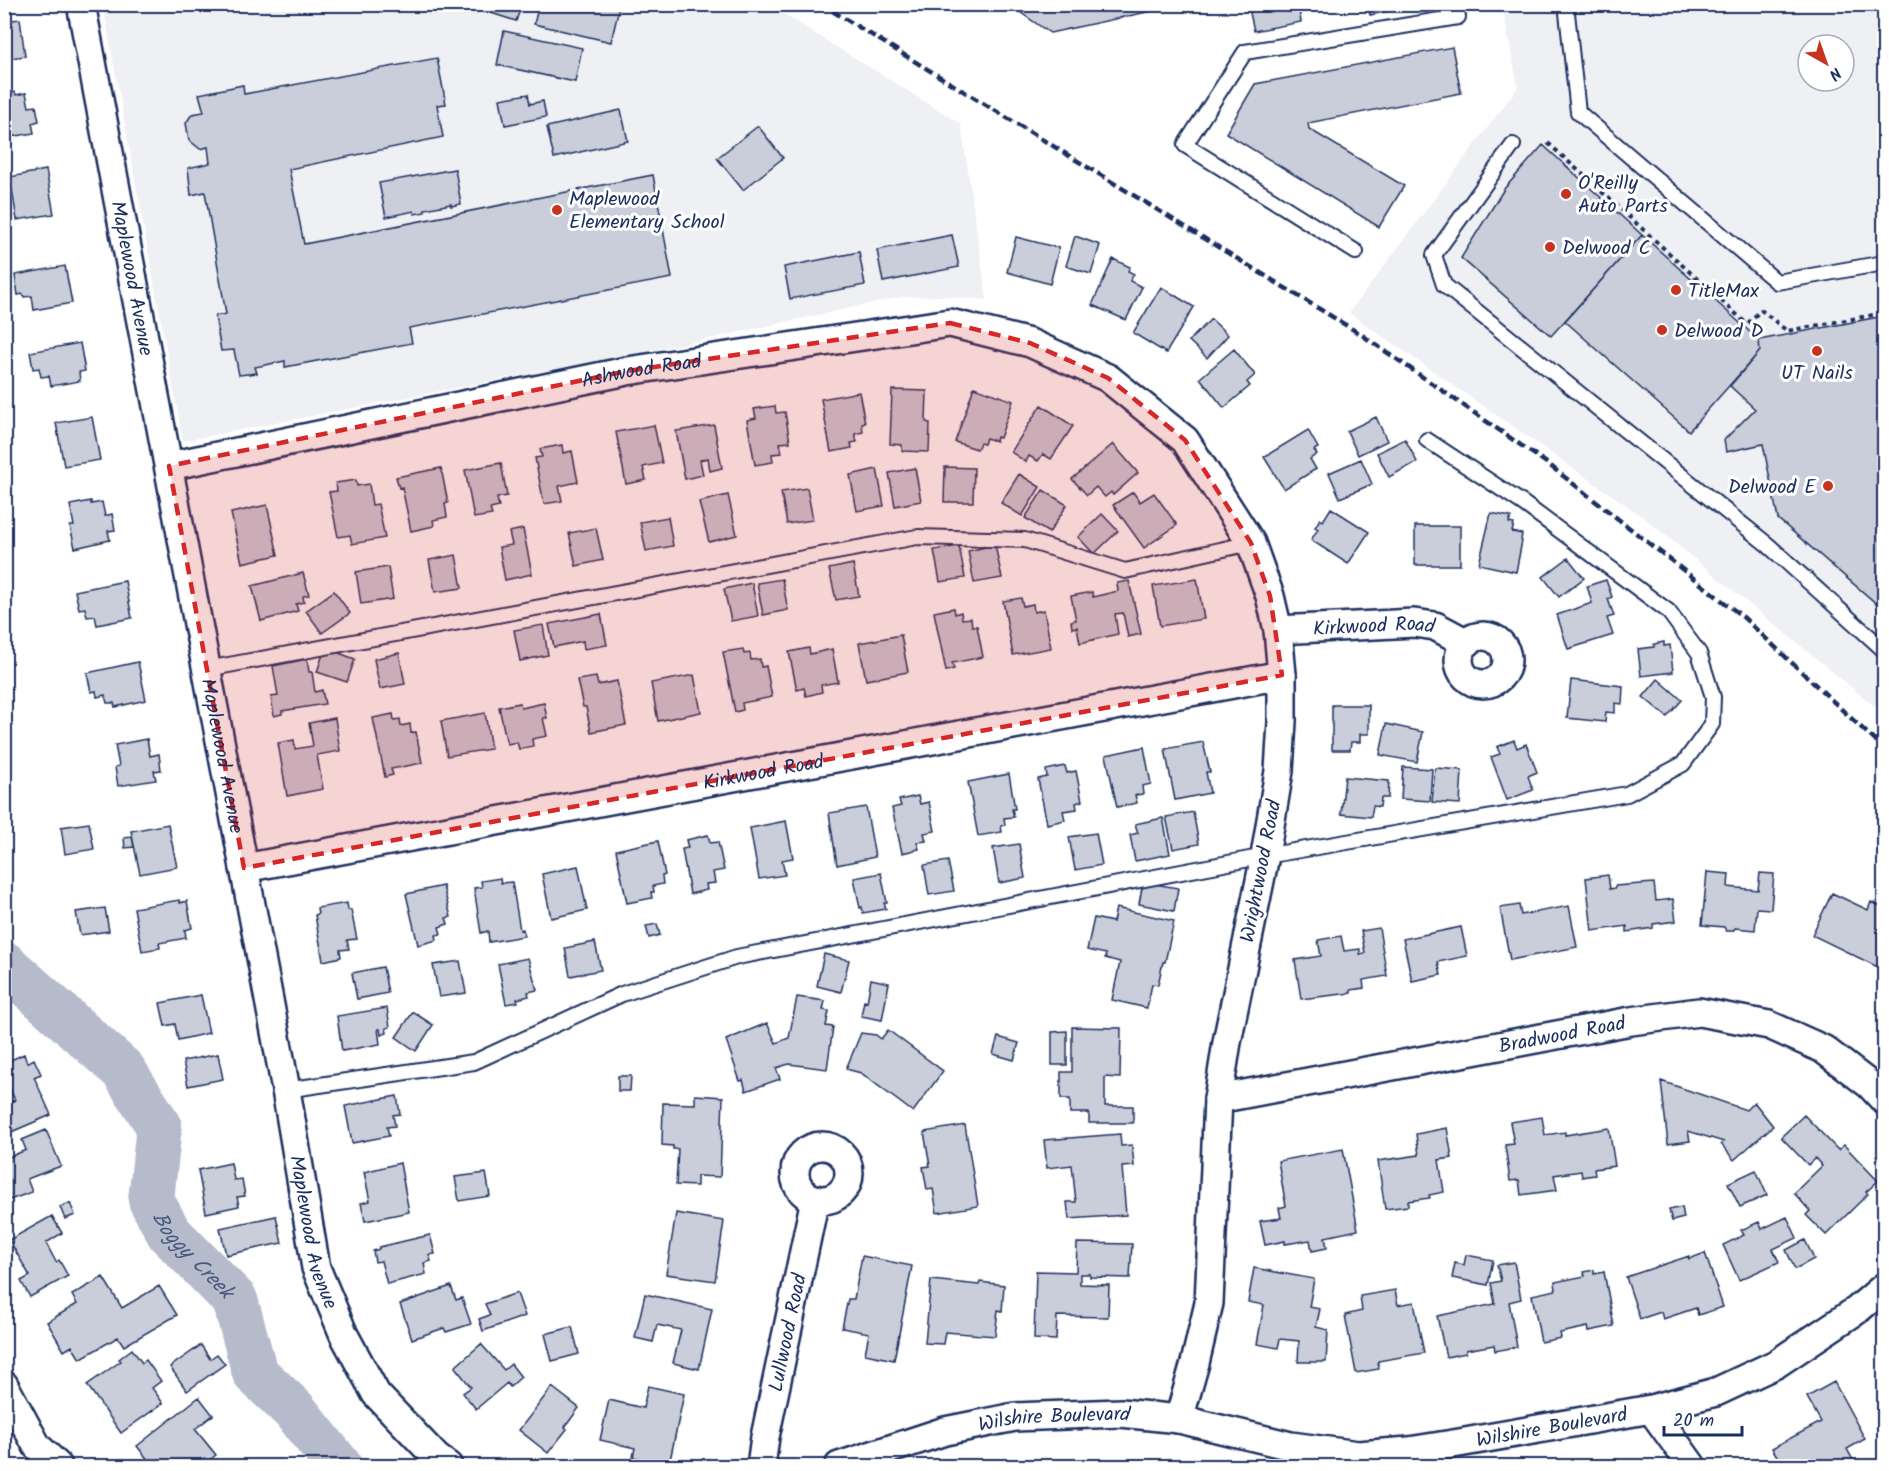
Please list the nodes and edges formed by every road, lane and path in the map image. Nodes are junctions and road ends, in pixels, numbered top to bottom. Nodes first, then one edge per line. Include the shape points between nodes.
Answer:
1 (81, 4) edge
2 (1456, 4) edge
3 (1566, 4) edge
4 (1548, 143) dead end
5 (1513, 145) dead end
6 (1356, 252) dead end
7 (1884, 263) edge
8 (1884, 313) edge
9 (1108, 378) joint
10 (1427, 440) dead end
11 (169, 466) junction
12 (1251, 543) junction
13 (1278, 630) junction
14 (1467, 643) dead end
15 (1884, 650) edge
16 (207, 669) junction
17 (1282, 675) junction
18 (1265, 856) junction
19 (244, 868) junction
20 (286, 1090) junction
21 (1218, 1099) junction
22 (1884, 1100) edge
23 (815, 1199) dead end
24 (1884, 1287) edge
25 (4, 1385) edge
26 (1651, 1409) junction
27 (1179, 1419) junction
28 (58, 1467) edge
29 (448, 1467) edge
30 (761, 1467) edge
31 (839, 1467) edge
32 (1692, 1467) edge

1 - 11 street, Maplewood Avenue
2 - 6 lane via 1458,17 1245,52 1185,145
3 - 7 lane via 1578,112 1777,282
4 - 8 path via 1747,324 1761,310 1787,331
5 - 15 lane via 1434,255 1444,285 1768,545
9 - 11 street, Ashwood Road via 1030,343 950,323 627,371
9 - 12 street, Wrightwood Road via 1185,440
10 - 18 lane via 1524,504 1668,611 1699,653 1713,697 1712,724 1683,764 1627,794
11 - 16 street, Maplewood Avenue
12 - 13 street, Wrightwood Road
12 - 16 lane via 1125,571 1025,540 917,537
13 - 14 street, Kirkwood Road via 1414,623 1435,626
13 - 17 street, Wrightwood Road
16 - 19 street, Maplewood Avenue
17 - 18 street, Wrightwood Road via 1279,771
17 - 19 street, Kirkwood Road
18 - 20 lane via 737,957 622,994 474,1062
18 - 21 street, Wrightwood Road
19 - 20 street, Maplewood Avenue
20 - 29 street, Maplewood Avenue via 316,1268 344,1335 376,1394
21 - 22 street, Bradwood Road via 1630,1021 1699,1012 1769,1024 1823,1049 1870,1084
21 - 27 street, Wrightwood Road via 1209,1303
23 - 30 street, Lullwood Road
24 - 26 street, Wilshire Boulevard via 1857,1310 1776,1364 1716,1392
25 - 28 street via 37,1446
26 - 27 street, Wilshire Boulevard via 1409,1451 1358,1455 1291,1446
26 - 32 street
27 - 31 street, Wilshire Boulevard via 1121,1413 1015,1417 945,1431

